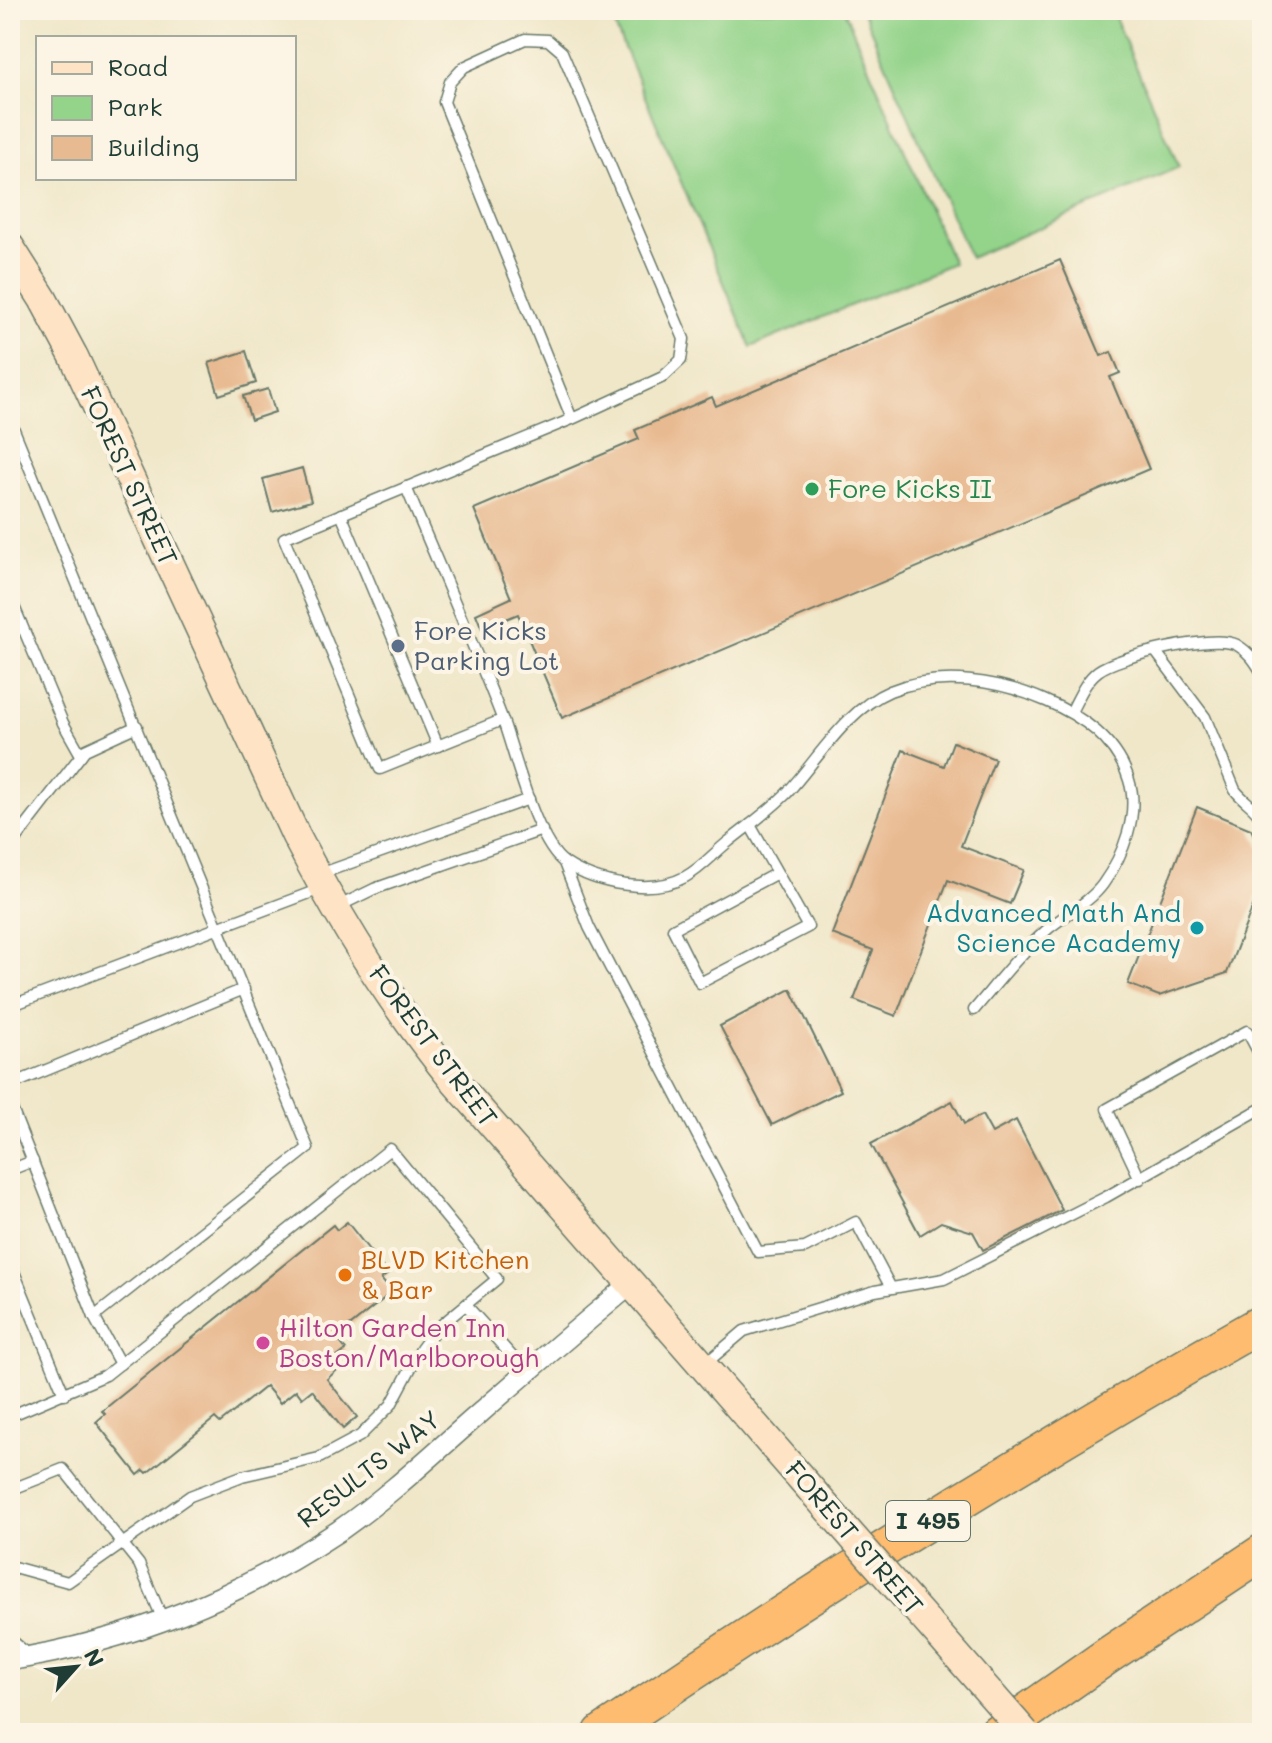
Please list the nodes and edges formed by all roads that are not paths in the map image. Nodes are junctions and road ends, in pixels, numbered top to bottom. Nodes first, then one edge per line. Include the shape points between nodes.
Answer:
1 (10, 247) edge
2 (572, 419) junction
3 (10, 420) edge
4 (406, 487) junction
5 (341, 514) junction
6 (10, 597) edge
7 (21, 623) junction
8 (10, 638) edge
9 (1156, 652) junction
10 (1262, 673) edge
11 (1071, 712) junction
12 (502, 720) junction
13 (137, 726) junction
14 (438, 746) junction
15 (81, 755) junction
16 (529, 799) junction
17 (1262, 819) edge
18 (750, 825) junction
19 (542, 830) junction
20 (10, 847) edge
21 (564, 863) junction
22 (777, 873) junction
23 (325, 890) junction
24 (1262, 918) edge
25 (219, 927) junction
26 (1262, 935) edge
27 (244, 989) junction
28 (10, 1006) edge
29 (974, 1010) dead end
30 (1262, 1059) edge
31 (10, 1085) edge
32 (10, 1104) edge
33 (1262, 1108) edge
34 (33, 1161) junction
35 (10, 1170) edge
36 (1140, 1179) junction
37 (10, 1262) edge
38 (632, 1283) junction
39 (891, 1288) junction
40 (466, 1305) junction
41 (94, 1317) junction
42 (1262, 1323) edge
43 (120, 1364) junction
44 (704, 1365) junction
45 (527, 1373) junction
46 (64, 1394) junction
47 (10, 1416) edge
48 (10, 1490) edge
49 (124, 1544) junction
50 (1262, 1553) edge
51 (10, 1566) edge
52 (163, 1620) junction
53 (10, 1639) edge
54 (20, 1658) edge
55 (602, 1733) edge
56 (997, 1733) edge
57 (1025, 1733) edge

1 - 23 main road, FOREST STREET via 74,357
2 - 2 lane via 663,377 681,360 684,339 562,52 548,40 525,39 464,67 450,82 444,102
2 - 4 lane
3 - 13 lane
4 - 5 lane
4 - 12 lane
5 - 14 lane
5 - 14 lane via 284,538 380,769
6 - 7 lane
7 - 8 lane
7 - 15 lane
9 - 10 lane via 1216,640 1235,644
9 - 11 lane via 1098,671 1087,680
9 - 17 lane via 1205,717 1235,790
11 - 18 lane via 1012,688 972,680 928,682 890,692 824,746 786,794
11 - 29 lane via 1092,725 1126,771 1133,811 1123,843 1097,891 1038,939
12 - 14 lane
12 - 16 lane
13 - 15 lane
13 - 25 lane
15 - 20 lane
16 - 19 lane
16 - 23 lane
18 - 21 lane via 682,879 650,887 611,881
18 - 22 lane
19 - 21 lane
19 - 23 lane via 374,889
21 - 39 lane via 589,927 758,1252 805,1248 856,1222
22 - 22 lane via 808,927 700,983 673,929
23 - 25 lane
23 - 38 main road, FOREST STREET via 437,1061
24 - 26 lane
25 - 27 lane
25 - 28 lane
27 - 31 lane
27 - 41 lane via 308,1148
30 - 36 lane via 1247,1031 1107,1109
32 - 34 lane
33 - 36 lane
34 - 35 lane
34 - 41 lane
36 - 39 lane via 944,1279
37 - 46 lane
38 - 44 main road, FOREST STREET
38 - 45 street, RESULTS WAY
39 - 44 lane via 744,1331
40 - 43 lane via 497,1279 390,1149
40 - 45 lane
40 - 49 lane via 428,1340 391,1405 360,1436 305,1463 201,1491
41 - 43 lane
42 - 55 highway, I 495 via 908,1533
43 - 46 lane
44 - 57 main road, FOREST STREET, bridge
45 - 52 street, RESULTS WAY via 342,1528 252,1582
46 - 47 lane
48 - 49 lane via 63,1469
49 - 51 lane via 68,1582
49 - 52 lane via 145,1573
50 - 56 highway
52 - 54 street, RESULTS WAY via 104,1640
53 - 54 lane

